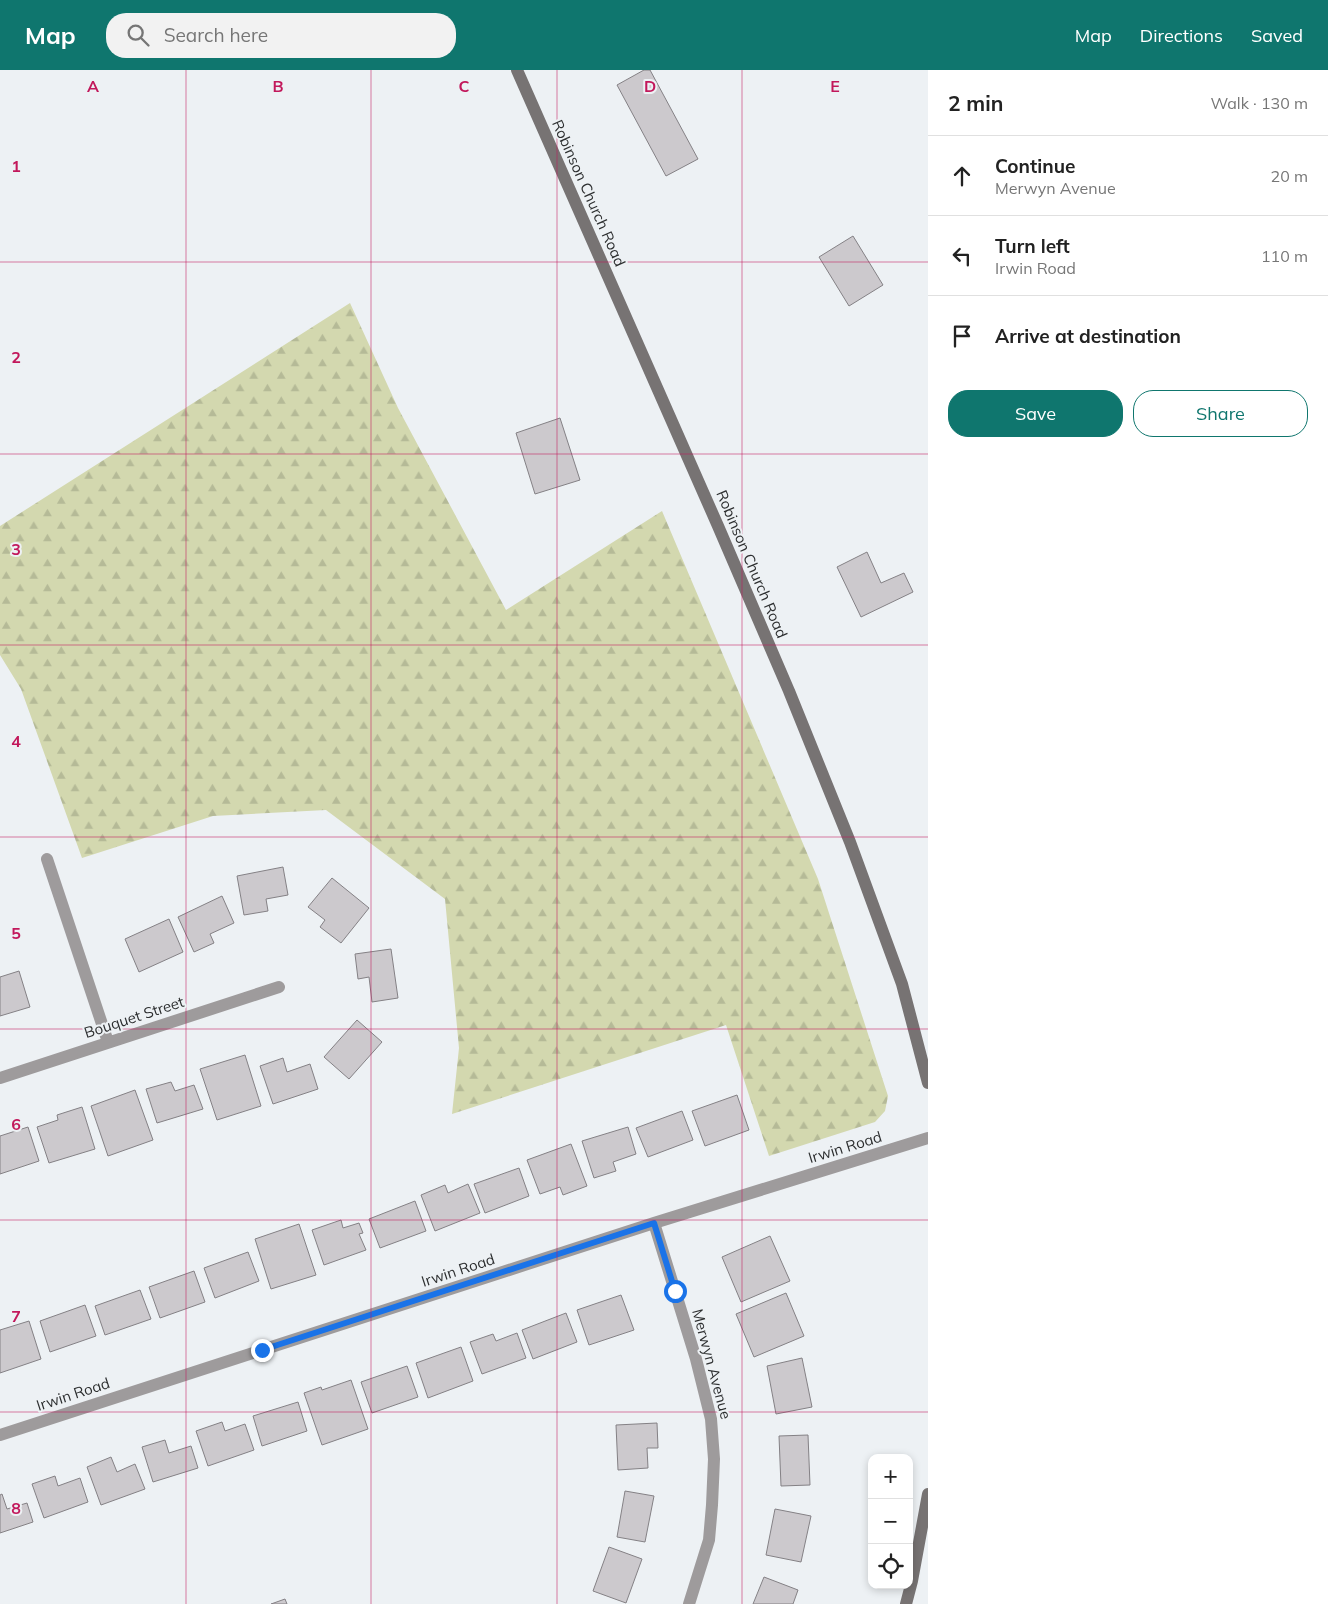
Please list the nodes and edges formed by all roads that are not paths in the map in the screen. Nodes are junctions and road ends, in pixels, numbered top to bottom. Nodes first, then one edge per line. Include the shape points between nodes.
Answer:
1 (517, 70) edge
2 (47, 859) dead end
3 (279, 986) dead end
4 (108, 1042) junction
5 (0, 1078) edge
6 (928, 1083) edge
7 (928, 1138) edge
8 (654, 1223) junction
9 (0, 1435) edge
10 (928, 1494) edge
11 (689, 1604) edge
12 (906, 1604) edge

1 - 6 street, Robinson Church Road via 789,691 850,842 902,984
2 - 4 street
3 - 4 street, Bouquet Street
4 - 5 street, Bouquet Street
7 - 8 street, Irwin Road
8 - 9 street, Irwin Road
8 - 11 street, Merwyn Avenue via 711,1419 714,1459 709,1540
10 - 12 street

